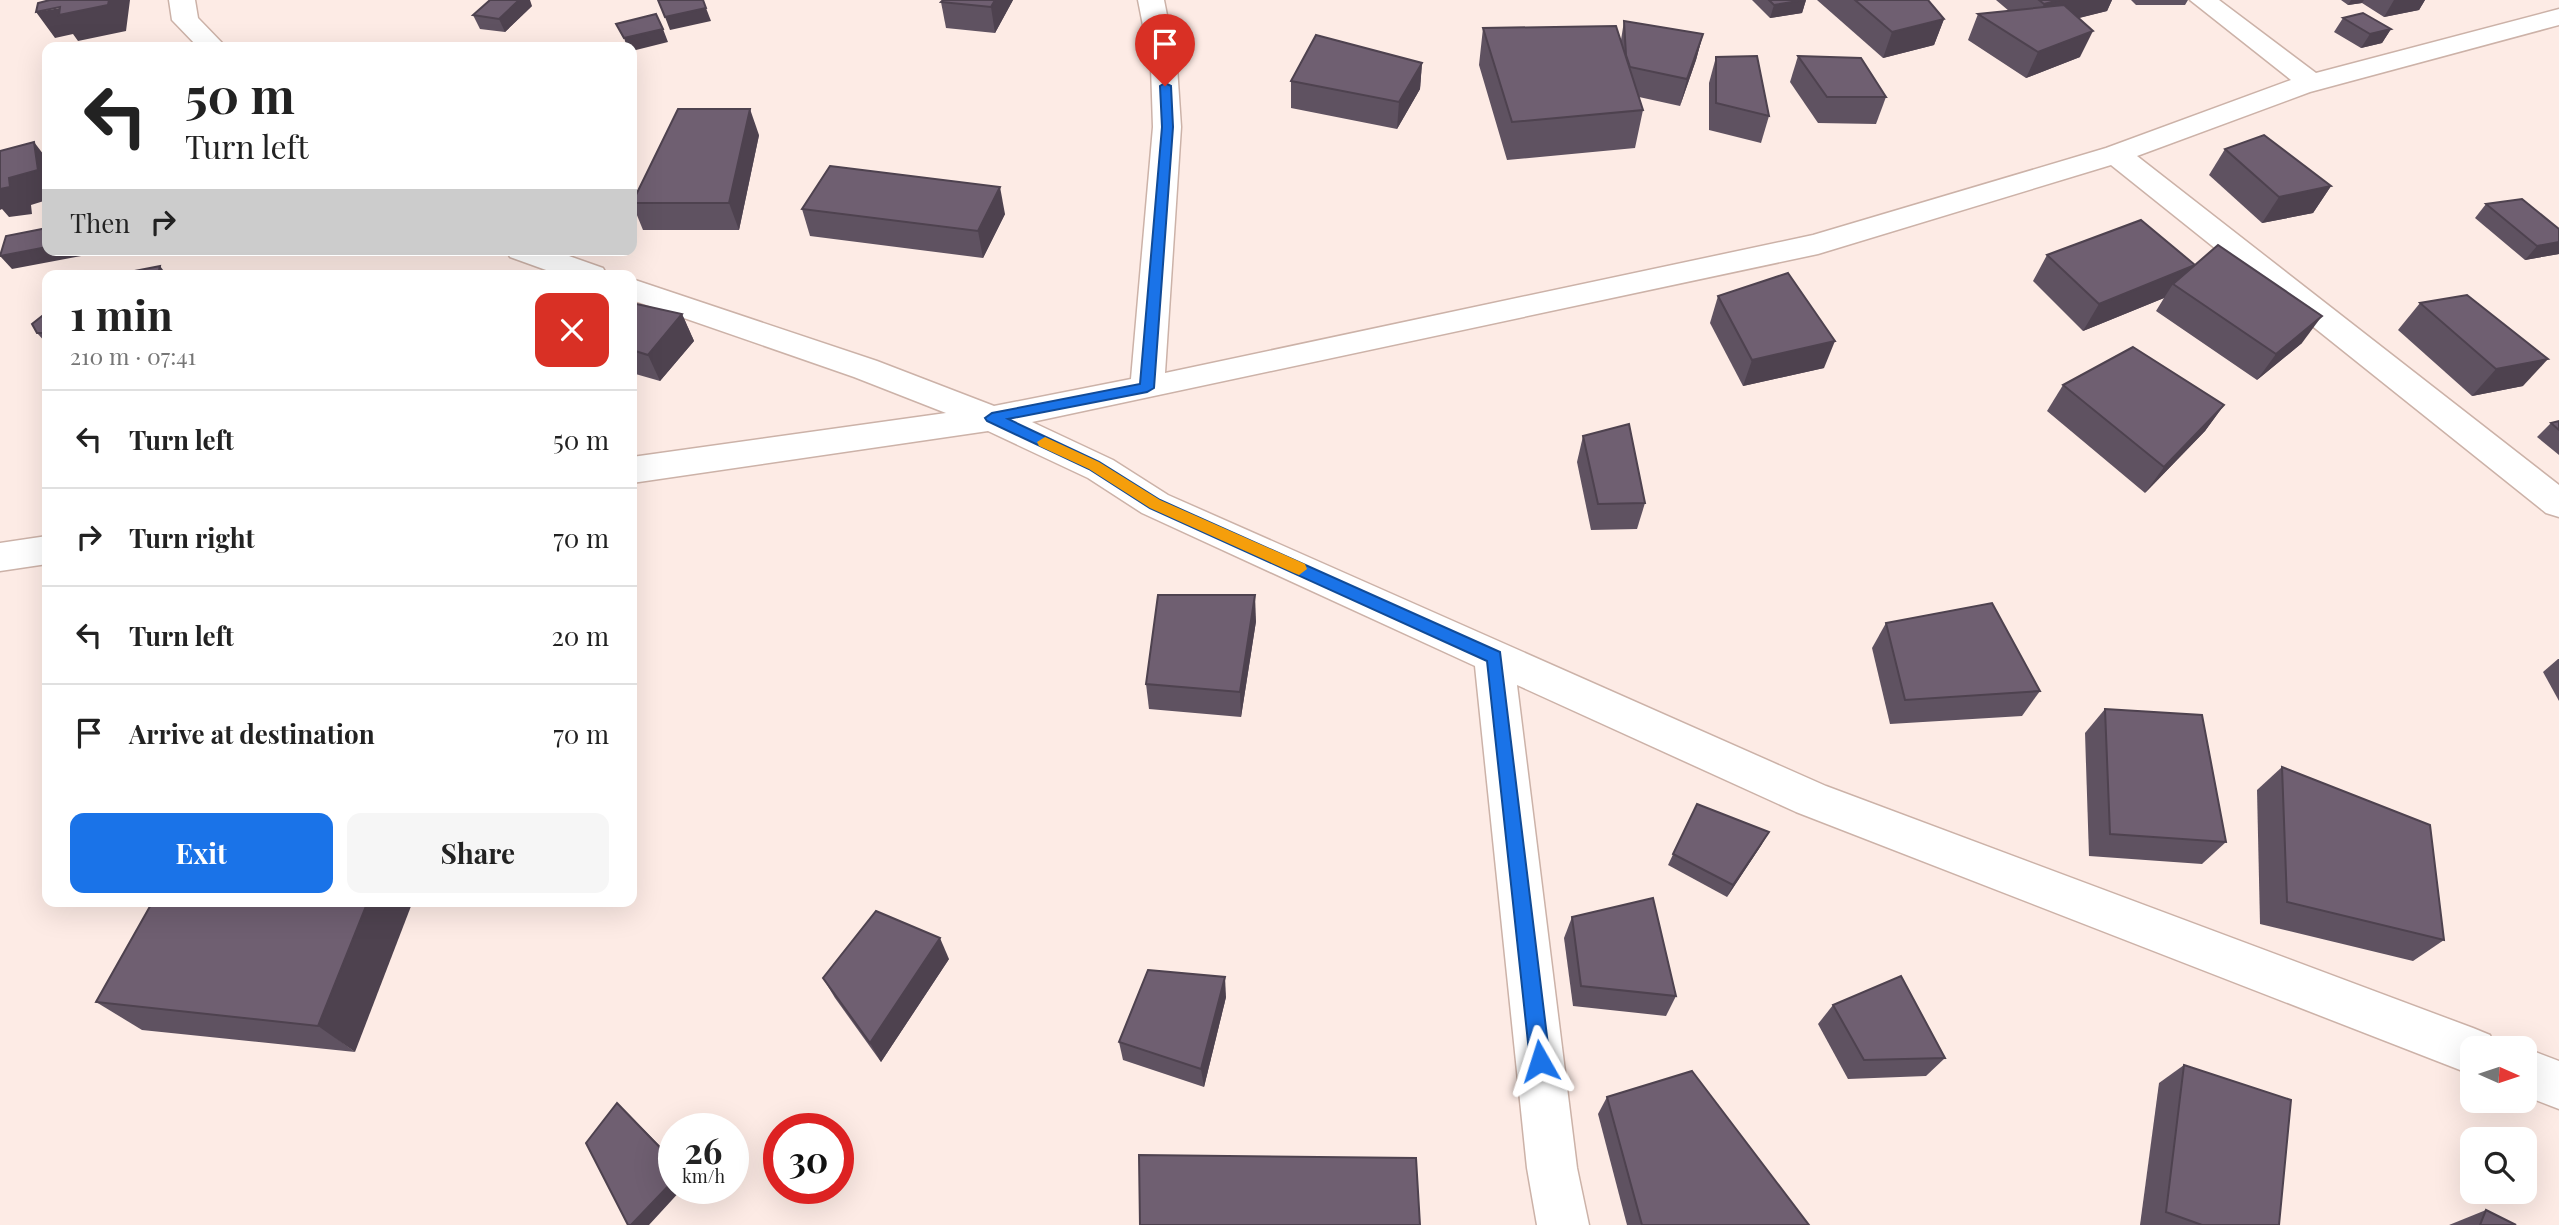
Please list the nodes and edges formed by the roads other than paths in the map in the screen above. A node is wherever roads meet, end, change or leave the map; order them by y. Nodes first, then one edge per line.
1 (182, 0) edge
2 (1151, 0) edge
3 (2203, 0) edge
4 (2559, 17) edge
5 (208, 42) edge
6 (2312, 83) junction
7 (2116, 155) junction
8 (538, 256) edge
9 (578, 270) edge
10 (637, 291) edge
11 (1147, 388) junction
12 (992, 418) junction
13 (637, 469) edge
14 (2559, 504) edge
15 (42, 551) edge
16 (0, 557) edge
17 (1494, 657) junction
18 (2460, 1047) edge
19 (2538, 1077) edge
20 (2559, 1085) edge
21 (1563, 1225) edge

1 - 5 street
2 - 11 street
3 - 6 street
4 - 6 street
6 - 7 street
7 - 11 street
7 - 14 street
8 - 9 street
10 - 12 street
11 - 12 street
12 - 13 street
12 - 17 street
15 - 16 street
17 - 18 street
17 - 21 street
19 - 20 street

